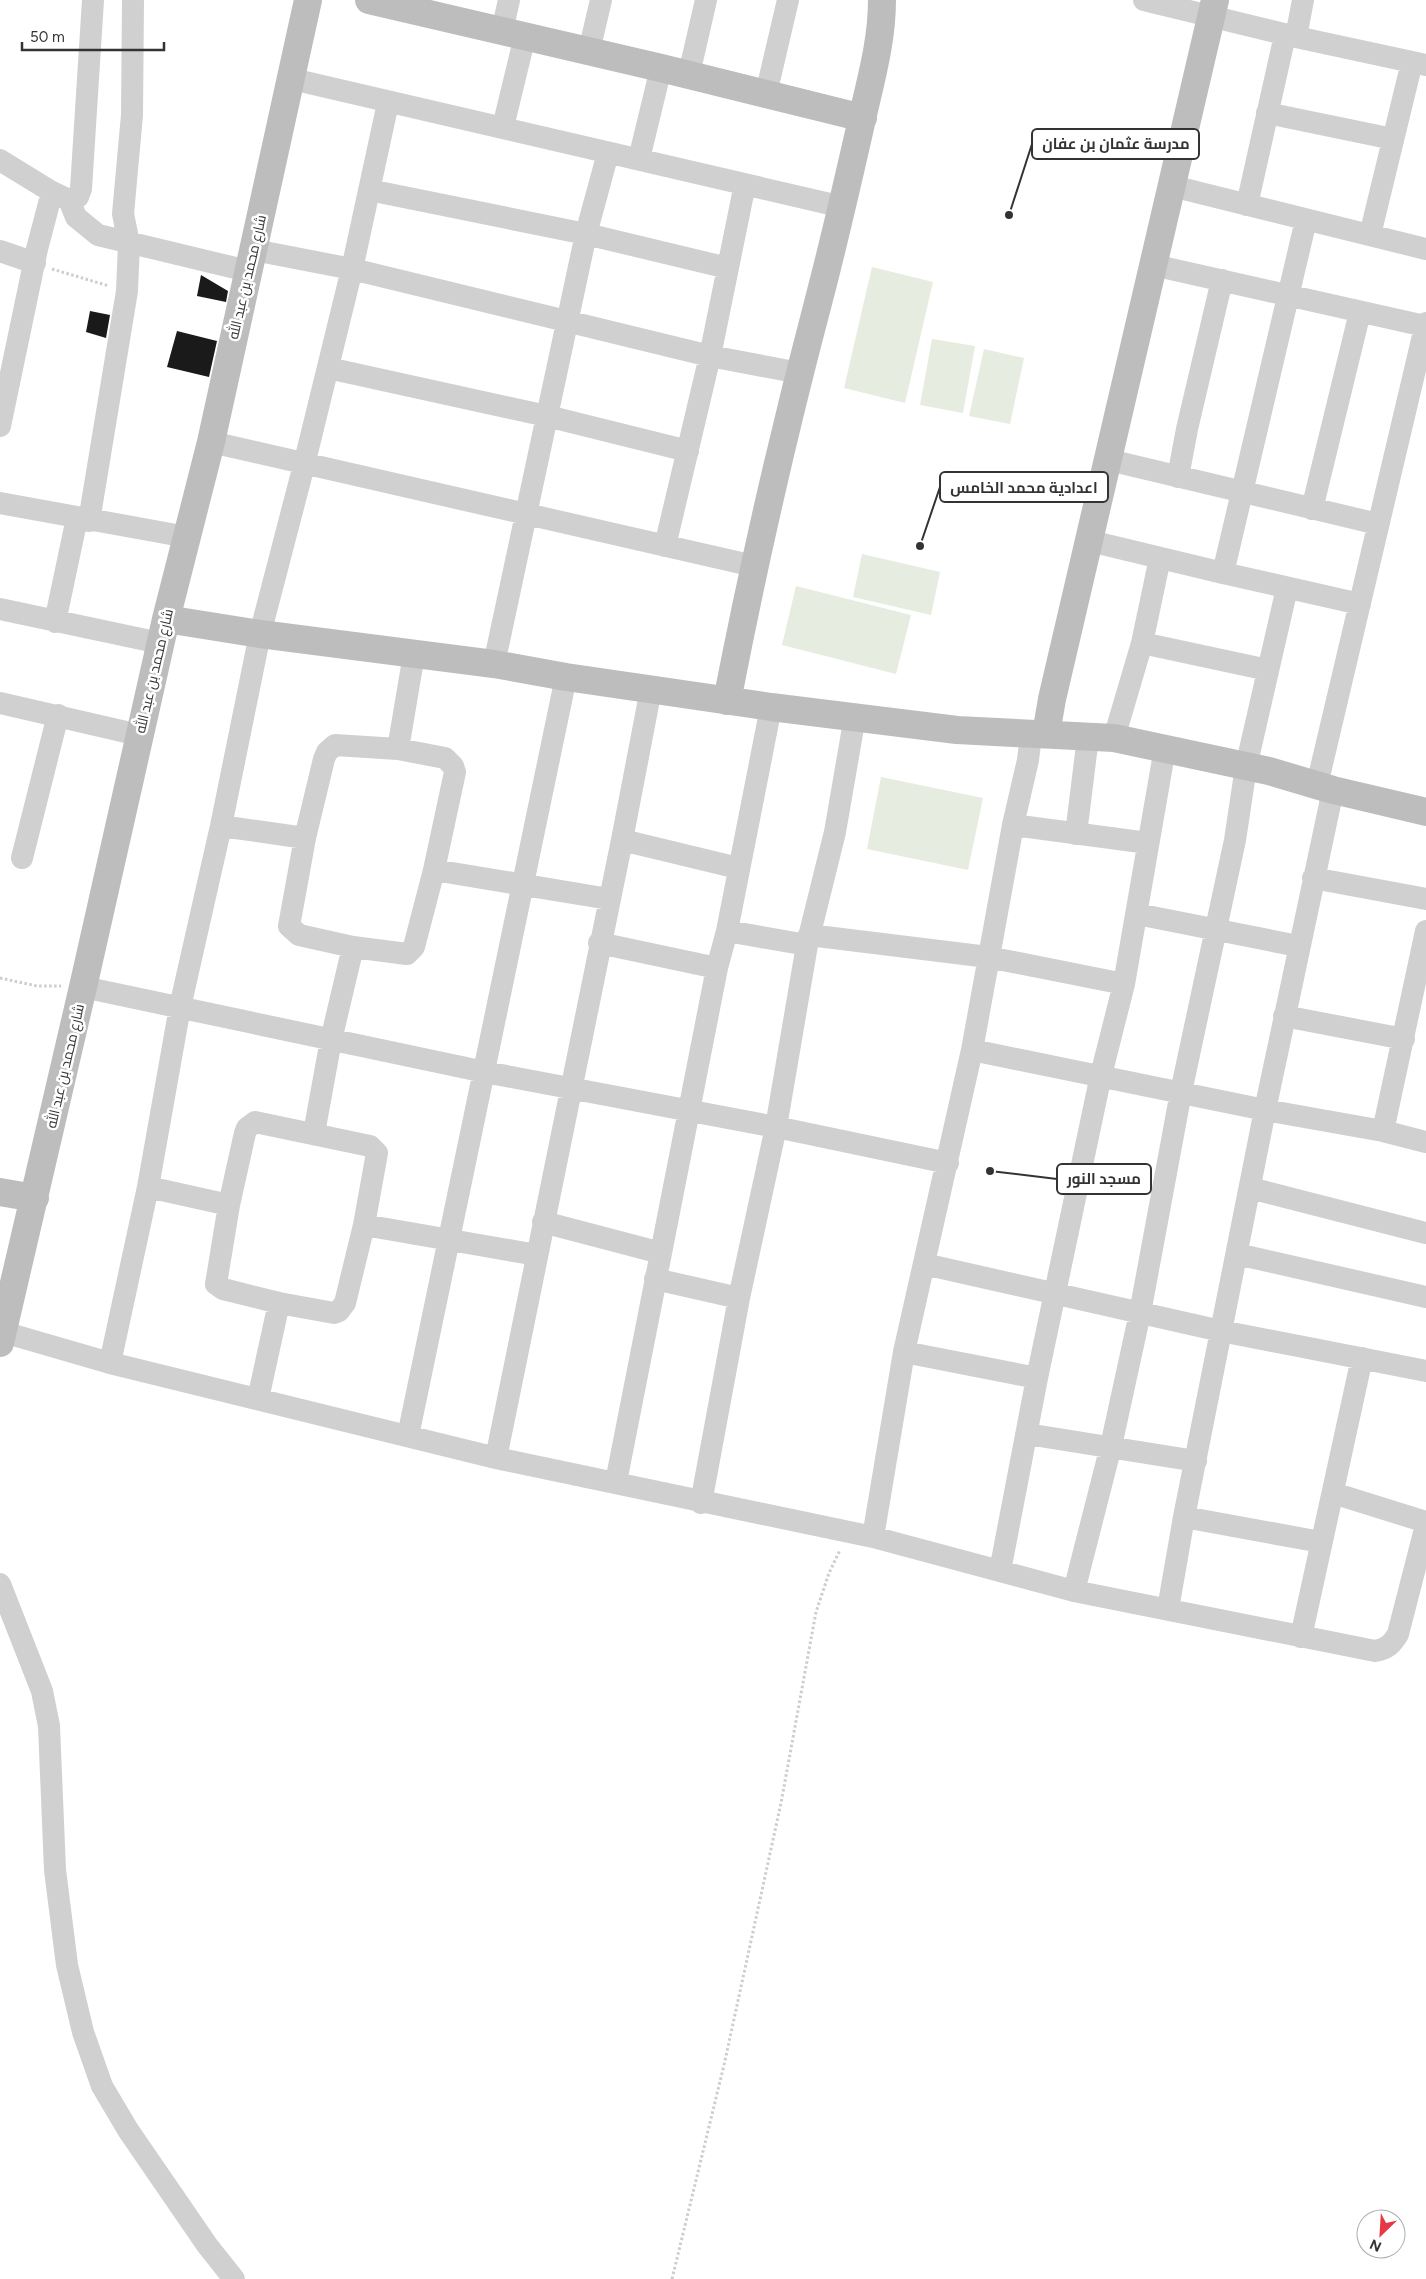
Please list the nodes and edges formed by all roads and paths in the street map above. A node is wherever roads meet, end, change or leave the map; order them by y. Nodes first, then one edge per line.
1 (93, 0) edge
2 (133, 0) edge
3 (308, 0) edge
4 (370, 0) edge
5 (509, 0) edge
6 (601, 0) edge
7 (706, 0) edge
8 (788, 0) edge
9 (882, 0) edge
10 (1144, 0) edge
11 (1304, 0) edge
12 (415, 5) edge
13 (1213, 8) edge
14 (513, 34) junction
15 (1291, 36) junction
16 (590, 51) junction
17 (1419, 64) edge
18 (661, 68) junction
19 (689, 74) junction
20 (292, 79) junction
21 (766, 94) junction
22 (388, 103) junction
23 (1267, 113) junction
24 (863, 118) junction
25 (503, 127) junction
26 (1393, 139) junction
27 (608, 154) junction
28 (639, 159) junction
29 (0, 160) edge
30 (745, 184) junction
31 (1172, 186) junction
32 (369, 190) junction
33 (60, 196) junction
34 (1247, 205) junction
35 (843, 207) junction
36 (1306, 220) junction
37 (586, 234) junction
38 (1370, 235) junction
39 (129, 243) junction
40 (1426, 249) edge
41 (0, 251) edge
42 (251, 260) junction
43 (35, 264) junction
44 (1153, 265) junction
45 (728, 268) junction
46 (352, 269) junction
47 (1222, 280) junction
48 (127, 291) junction
49 (1288, 296) junction
50 (1360, 312) junction
51 (568, 320) junction
52 (1426, 325) edge
53 (710, 356) junction
54 (328, 368) junction
55 (800, 373) junction
56 (547, 416) junction
57 (0, 426) edge
58 (210, 442) junction
59 (688, 451) junction
60 (1109, 460) junction
61 (304, 465) junction
62 (1178, 477) junction
63 (1244, 493) junction
64 (0, 503) edge
65 (1312, 509) junction
66 (527, 515) junction
67 (83, 520) junction
68 (1378, 524) junction
69 (187, 537) junction
70 (1090, 541) junction
71 (665, 546) junction
72 (1160, 558) junction
73 (754, 566) junction
74 (1223, 573) junction
75 (1287, 588) junction
76 (1360, 604) junction
77 (0, 609) edge
78 (55, 622) junction
79 (163, 631) junction
80 (260, 634) junction
81 (1142, 643) junction
82 (414, 654) junction
83 (494, 664) junction
84 (1268, 670) junction
85 (566, 677) junction
86 (651, 689) junction
87 (727, 701) junction
88 (0, 703) edge
89 (771, 707) junction
90 (58, 715) junction
91 (855, 716) junction
92 (139, 735) junction
93 (1038, 735) junction
94 (1101, 738) junction
95 (1165, 748) junction
96 (398, 749) junction
97 (1246, 767) junction
98 (1325, 787) junction
99 (1426, 812) edge
100 (1013, 824) junction
101 (221, 826) junction
102 (1076, 834) junction
103 (305, 838) junction
104 (622, 840) junction
105 (1148, 843) junction
106 (22, 858) dead end
107 (738, 868) junction
108 (434, 870) junction
109 (1313, 878) junction
110 (523, 885) junction
111 (609, 899) junction
112 (1426, 899) edge
113 (1137, 914) junction
114 (1215, 930) junction
115 (727, 931) junction
116 (1426, 931) edge
117 (808, 940) junction
118 (599, 943) junction
119 (353, 946) junction
120 (1298, 946) junction
121 (988, 957) junction
122 (717, 968) junction
123 (0, 978) edge
124 (1124, 984) junction
125 (83, 987) junction
126 (180, 1007) junction
127 (1284, 1016) junction
128 (1404, 1039) junction
129 (331, 1040) junction
130 (972, 1050) junction
131 (485, 1072) junction
132 (1101, 1075) junction
133 (570, 1088) junction
134 (1181, 1092) junction
135 (1265, 1110) junction
136 (688, 1111) junction
137 (776, 1127) junction
138 (1383, 1131) junction
139 (314, 1133) junction
140 (1426, 1142) edge
141 (948, 1163) junction
142 (148, 1187) junction
143 (1250, 1188) junction
144 (0, 1192) edge
145 (34, 1198) junction
146 (229, 1204) junction
147 (543, 1222) junction
148 (364, 1225) junction
149 (1426, 1233) edge
150 (450, 1241) junction
151 (661, 1254) junction
152 (1237, 1254) junction
153 (537, 1255) junction
154 (924, 1264) junction
155 (8, 1273) edge
156 (655, 1279) junction
157 (1056, 1295) junction
158 (1426, 1297) edge
159 (739, 1298) junction
160 (279, 1303) junction
161 (1140, 1313) junction
162 (1221, 1331) junction
163 (2, 1338) edge
164 (904, 1352) junction
165 (1362, 1358) junction
166 (110, 1363) junction
167 (1426, 1371) edge
168 (1037, 1378) junction
169 (258, 1399) junction
170 (1027, 1434) junction
171 (408, 1436) junction
172 (1111, 1446) junction
173 (496, 1458) junction
174 (1196, 1461) junction
175 (616, 1482) junction
176 (1333, 1493) junction
177 (701, 1502) junction
178 (1184, 1517) junction
179 (1426, 1524) edge
180 (850, 1532) junction
181 (873, 1537) junction
182 (1321, 1542) junction
183 (1000, 1571) junction
184 (0, 1584) edge
185 (1074, 1591) junction
186 (1168, 1609) junction
187 (1301, 1637) junction
188 (234, 2279) edge
189 (672, 2279) edge

1 - 33 street
2 - 39 street
3 - 20 street, شارع محمد بن عبد الله
4 - 12 street
5 - 14 street
6 - 16 street
7 - 19 street
8 - 21 street
9 - 24 street
10 - 13 street
11 - 15 street
12 - 14 street
13 - 15 street
13 - 31 street
14 - 16 street
14 - 25 street
15 - 17 street
15 - 23 street
16 - 18 street
17 - 26 street
18 - 19 street
18 - 28 street
19 - 21 street
20 - 22 street
20 - 42 street, شارع محمد بن عبد الله
21 - 24 street
22 - 25 street
22 - 32 street
23 - 26 street
23 - 34 street
24 - 35 street
25 - 27 street
26 - 38 street
27 - 28 street
27 - 37 street
28 - 30 street
29 - 33 street
30 - 35 street
30 - 45 street
31 - 34 street
31 - 44 street
32 - 37 street
32 - 46 street
33 - 39 street
33 - 43 street
34 - 36 street
35 - 55 street
36 - 38 street
36 - 49 street
37 - 45 street
37 - 51 street
38 - 40 street
39 - 42 street
39 - 48 street
41 - 43 street
42 - 46 street
42 - 58 street, شارع محمد بن عبد الله
43 - 48 path
43 - 57 street
44 - 47 street
44 - 60 street
45 - 53 street
46 - 51 street
46 - 54 street
47 - 49 street
47 - 62 street
48 - 67 street
49 - 50 street
49 - 63 street
50 - 52 street
50 - 65 street
51 - 53 street
51 - 56 street
52 - 68 street
53 - 55 street
53 - 59 street
54 - 56 street
54 - 61 street
55 - 73 street
56 - 59 street
56 - 66 street
58 - 61 street
58 - 69 street, شارع محمد بن عبد الله
59 - 71 street
60 - 62 street
60 - 70 street
61 - 66 street
61 - 80 street
62 - 63 street
63 - 65 street
63 - 74 street
64 - 67 street
65 - 68 street
66 - 71 street
66 - 83 street
67 - 69 street
67 - 78 street
68 - 76 street
69 - 79 street, شارع محمد بن عبد الله
70 - 72 street
70 - 93 street
71 - 73 street
72 - 74 street
72 - 81 street
73 - 87 street
74 - 75 street
75 - 76 street
75 - 84 street
76 - 98 street
77 - 78 street
78 - 79 street
79 - 80 street
79 - 92 street, شارع محمد بن عبد الله
80 - 82 street
80 - 101 street
81 - 84 street
81 - 94 street
82 - 83 street
82 - 96 street
83 - 85 street
84 - 97 street
85 - 86 street
85 - 110 street
86 - 87 street
86 - 104 street
87 - 89 street
88 - 90 street
89 - 91 street
89 - 107 street
90 - 92 street
90 - 106 street
91 - 93 street
91 - 117 street
92 - 125 street, شارع محمد بن عبد الله
93 - 94 street
93 - 100 street
94 - 95 street
94 - 102 street
95 - 97 street
95 - 105 street
96 - 103 street
96 - 108 street
97 - 98 street
97 - 114 street
98 - 99 street
98 - 109 street
100 - 102 street
100 - 121 street
101 - 103 street
101 - 126 street
102 - 105 street
103 - 119 street
104 - 107 street
104 - 111 street
105 - 113 street
107 - 115 street
108 - 110 street
108 - 119 street
109 - 112 street
109 - 120 street
110 - 111 street
110 - 131 street
111 - 118 street
113 - 114 street
113 - 124 street
114 - 120 street
114 - 134 street
115 - 117 street
115 - 122 street
116 - 128 street
117 - 121 street
117 - 137 street
118 - 122 street
118 - 133 street
119 - 129 street
120 - 127 street
121 - 124 street
121 - 130 street
122 - 136 street
123 - 125 path
124 - 132 street
125 - 126 street
125 - 145 street, شارع محمد بن عبد الله
126 - 129 street
126 - 142 street
127 - 128 street
127 - 135 street
128 - 138 street
129 - 131 street
129 - 139 street
130 - 132 street
130 - 141 street
131 - 133 street
131 - 150 street
132 - 134 street
132 - 157 street
133 - 136 street
133 - 147 street
134 - 135 street
134 - 161 street
135 - 138 street
135 - 143 street
136 - 137 street
136 - 151 street
137 - 141 street
137 - 159 street
138 - 140 street
139 - 146 street
139 - 148 street
141 - 154 street
142 - 146 street
142 - 166 street
143 - 149 street
143 - 152 street
144 - 145 street
145 - 155 street, شارع محمد بن عبد الله
146 - 160 street
147 - 151 street
147 - 153 street
148 - 150 street
148 - 160 street
150 - 153 street
150 - 171 street
151 - 156 street
152 - 158 street
152 - 162 street
153 - 173 street
154 - 157 street
154 - 164 street
155 - 163 street, شارع محمد بن عبد الله
156 - 159 street
156 - 175 street
157 - 161 street
157 - 168 street
159 - 177 street
160 - 169 street
161 - 162 street
161 - 172 street
162 - 165 street
162 - 174 street
163 - 166 street
164 - 168 street
164 - 181 street
165 - 167 street
165 - 176 street
166 - 169 street
168 - 170 street
169 - 171 street
170 - 172 street
170 - 183 street
171 - 173 street
172 - 174 street
172 - 185 street
173 - 175 street
174 - 178 street
175 - 177 street
176 - 179 street
176 - 182 street
177 - 180 street
178 - 182 street
178 - 186 street
179 - 187 street
180 - 181 street
180 - 189 path
181 - 183 street
182 - 187 street
183 - 185 street
184 - 188 street
185 - 186 street
186 - 187 street

